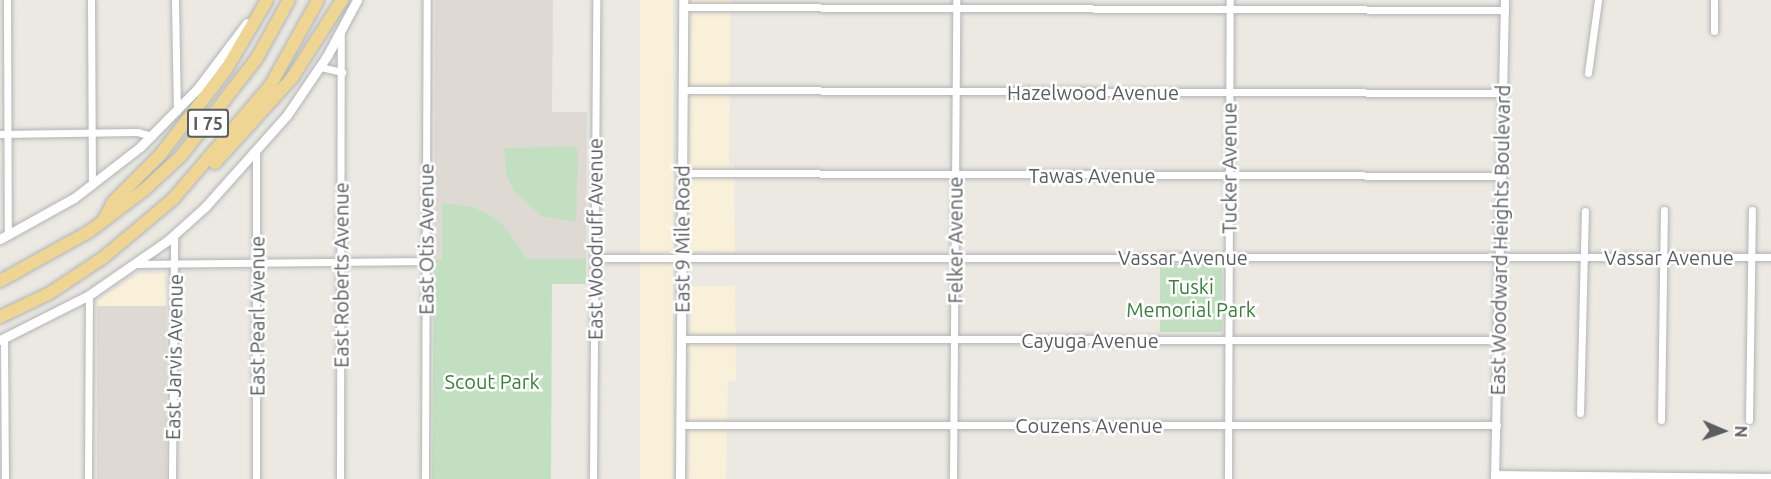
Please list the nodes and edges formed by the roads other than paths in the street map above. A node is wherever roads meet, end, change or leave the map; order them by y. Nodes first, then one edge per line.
1 (7, 0) edge
2 (91, 0) edge
3 (175, 0) edge
4 (261, 0) edge
5 (267, 0) edge
6 (289, 0) edge
7 (318, 0) edge
8 (342, 0) edge
9 (357, 0) edge
10 (427, 0) edge
11 (596, 0) edge
12 (956, 0) edge
13 (1230, 0) edge
14 (1505, 0) edge
15 (1598, 0) edge
16 (1714, 0) edge
17 (683, 4) edge
18 (956, 8) junction
19 (1230, 9) junction
20 (1504, 10) junction
21 (1714, 31) dead end
22 (341, 33) junction
23 (320, 67) junction
24 (342, 72) junction
25 (1588, 73) dead end
26 (682, 90) junction
27 (955, 91) junction
28 (1230, 92) junction
29 (1503, 93) junction
30 (177, 111) junction
31 (91, 133) junction
32 (3, 134) edge
33 (153, 136) junction
34 (256, 153) junction
35 (682, 173) junction
36 (955, 174) junction
37 (1229, 175) junction
38 (1502, 176) junction
39 (92, 185) junction
40 (173, 199) junction
41 (1664, 210) dead end
42 (1752, 210) dead end
43 (1585, 211) dead end
44 (101, 224) junction
45 (174, 235) junction
46 (4, 237) edge
47 (1583, 256) junction
48 (681, 257) junction
49 (955, 257) junction
50 (1229, 257) junction
51 (1500, 257) junction
52 (1664, 257) junction
53 (1751, 257) junction
54 (1771, 257) edge
55 (595, 258) junction
56 (426, 261) junction
57 (341, 262) junction
58 (134, 264) junction
59 (257, 264) junction
60 (175, 266) junction
61 (0, 281) edge
62 (88, 295) junction
63 (0, 317) edge
64 (2, 339) edge
65 (681, 339) junction
66 (954, 340) junction
67 (1229, 340) junction
68 (1498, 340) junction
69 (1580, 413) dead end
70 (1661, 420) dead end
71 (1749, 420) dead end
72 (681, 425) junction
73 (954, 425) junction
74 (1228, 425) junction
75 (1497, 425) junction
76 (1495, 477) edge
77 (1711, 478) edge
78 (1771, 478) edge
79 (5, 479) edge
80 (88, 479) edge
81 (172, 479) edge
82 (256, 479) edge
83 (340, 479) edge
84 (425, 479) edge
85 (593, 479) edge
86 (680, 479) edge
87 (954, 479) edge
88 (1228, 479) edge

1 - 32 street
2 - 31 street
3 - 30 street
4 - 30 main road
5 - 44 highway
6 - 44 highway, I 75
7 - 40 highway, I 75
8 - 40 highway
9 - 22 main road
10 - 56 street, East Otis Avenue
11 - 55 street, East Woodruff Avenue
12 - 18 street, Felker Avenue
13 - 19 street, Tucker Avenue
14 - 20 street, East Woodward Heights Boulevard
15 - 25 street
16 - 21 street
17 - 18 street
17 - 26 main road, East 9 Mile Road
18 - 19 street
18 - 27 street, Felker Avenue
19 - 20 street
19 - 28 street, Tucker Avenue
20 - 29 street, East Woodward Heights Boulevard
22 - 23 main road
22 - 24 street, East Roberts Avenue
23 - 24 street
23 - 34 main road
24 - 57 street, East Roberts Avenue
26 - 27 street, Hazelwood Avenue
26 - 35 main road, East 9 Mile Road
27 - 28 street, Hazelwood Avenue
27 - 36 street, Felker Avenue
28 - 29 street, Hazelwood Avenue
28 - 37 street, Tucker Avenue
29 - 38 street, East Woodward Heights Boulevard
30 - 33 main road
31 - 32 street
31 - 33 street
31 - 39 street
32 - 46 street
33 - 39 main road
34 - 45 main road
34 - 59 street, East Pearl Avenue
35 - 36 street, Tawas Avenue
35 - 48 main road, East 9 Mile Road
36 - 37 street, Tawas Avenue
36 - 49 street, Felker Avenue
37 - 38 street, Tawas Avenue
37 - 50 street, Tucker Avenue
38 - 51 street, East Woodward Heights Boulevard
39 - 46 main road
40 - 63 highway, I 75
41 - 52 street
42 - 53 street
43 - 47 street
44 - 61 highway, I 75
45 - 58 main road
45 - 60 street, East Jarvis Avenue
47 - 51 street, Vassar Avenue
47 - 52 street, Vassar Avenue
47 - 69 street
48 - 49 street, Vassar Avenue
48 - 55 street, Vassar Avenue
48 - 65 main road, East 9 Mile Road
49 - 50 street, Vassar Avenue
49 - 66 street, Felker Avenue
50 - 51 street, Vassar Avenue
50 - 67 street, Tucker Avenue
51 - 68 street, East Woodward Heights Boulevard
52 - 53 street, Vassar Avenue
52 - 70 street
53 - 54 street, Vassar Avenue
53 - 71 street
55 - 85 street, East Woodruff Avenue
56 - 57 street
56 - 84 street, East Otis Avenue
57 - 59 street
57 - 83 street, East Roberts Avenue
58 - 60 street
58 - 62 main road
59 - 60 street
59 - 82 street, East Pearl Avenue
60 - 81 street, East Jarvis Avenue
62 - 64 main road
62 - 80 street
64 - 79 street
65 - 66 street, Cayuga Avenue
65 - 72 main road, East 9 Mile Road
66 - 67 street, Cayuga Avenue
66 - 73 street, Felker Avenue
67 - 68 street, Cayuga Avenue
67 - 74 street, Tucker Avenue
68 - 75 street, East Woodward Heights Boulevard
72 - 73 street, Couzens Avenue
72 - 86 main road, East 9 Mile Road
73 - 74 street, Couzens Avenue
73 - 87 street, Felker Avenue
74 - 75 street, Couzens Avenue
74 - 88 street, Tucker Avenue
75 - 76 street, East Woodward Heights Boulevard
76 - 77 street
77 - 78 street

